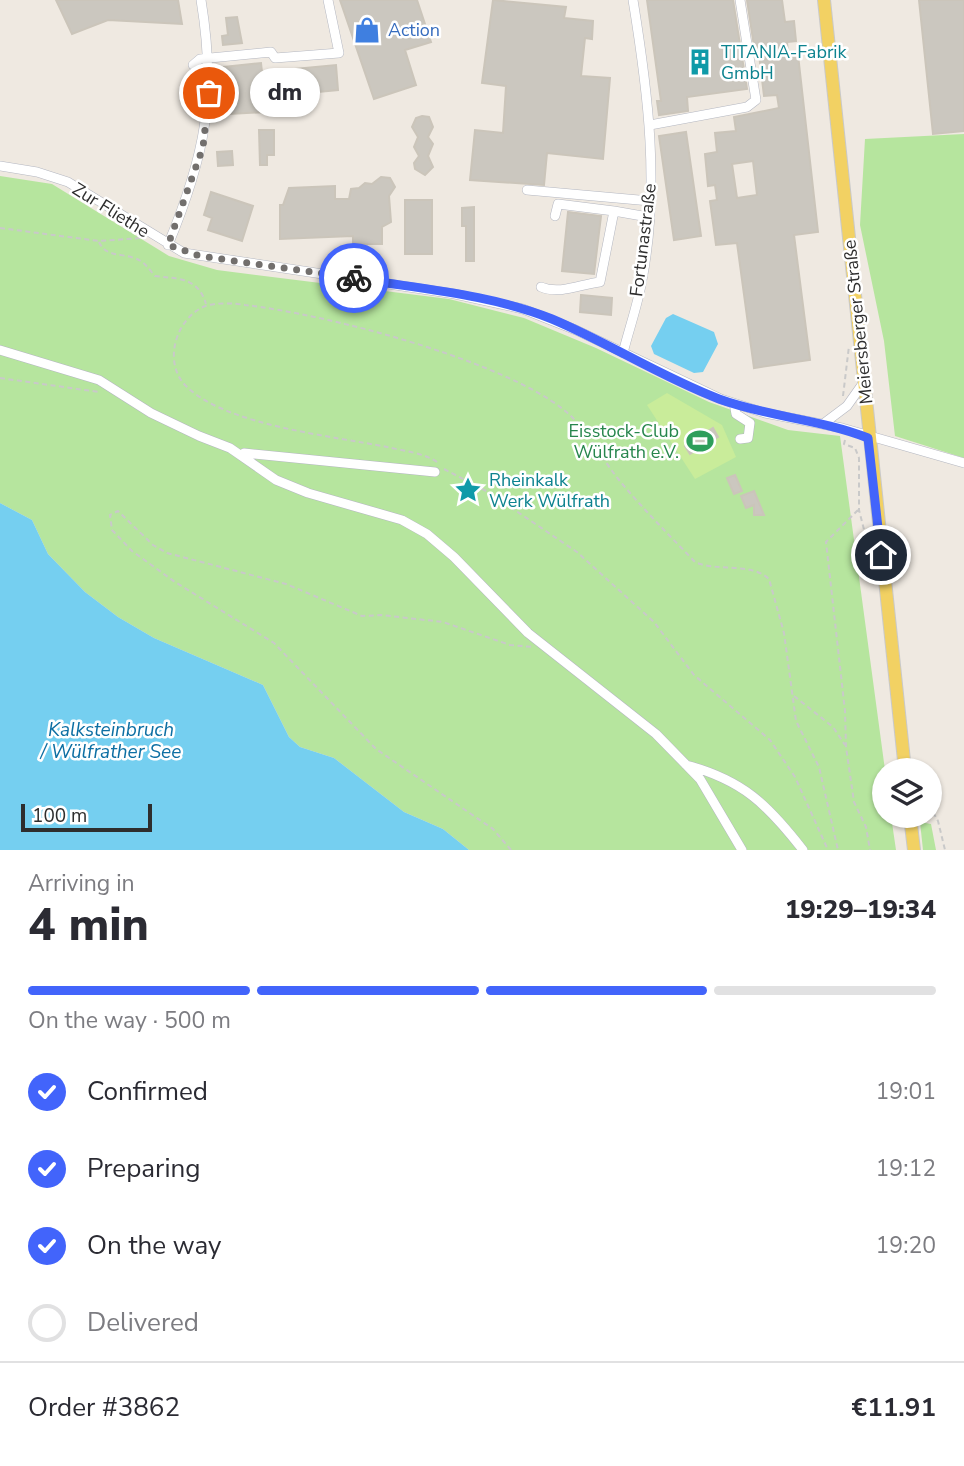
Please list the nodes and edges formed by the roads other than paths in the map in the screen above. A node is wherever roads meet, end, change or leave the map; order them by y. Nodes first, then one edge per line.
1 (201, 0) edge
2 (328, 0) edge
3 (633, 0) edge
4 (740, 0) edge
5 (824, 0) edge
6 (208, 58) junction
7 (193, 65) dead end
8 (650, 125) junction
9 (0, 166) edge
10 (527, 190) dead end
11 (650, 201) junction
12 (614, 211) junction
13 (555, 216) dead end
14 (648, 217) junction
15 (168, 245) junction
16 (541, 286) dead end
17 (0, 349) edge
18 (623, 353) junction
19 (864, 382) junction
20 (734, 403) junction
21 (823, 424) junction
22 (868, 438) junction
23 (740, 439) dead end
24 (239, 453) junction
25 (964, 463) edge
26 (435, 472) dead end
27 (904, 758) edge
28 (684, 764) junction
29 (911, 828) edge
30 (742, 850) edge
31 (803, 850) edge
32 (914, 850) edge

1 - 6 street
2 - 6 street
3 - 8 street, Fortunastraße
4 - 8 street
5 - 19 main road, Meiersberger Straße
6 - 7 street
6 - 15 street
8 - 11 street, Fortunastraße
9 - 15 street, Zur Fliethe
10 - 11 street
11 - 14 street, Fortunastraße
12 - 13 street
12 - 14 street
12 - 16 street
14 - 18 street, Fortunastraße
15 - 18 street, Zur Fliethe
17 - 24 street
18 - 20 street, Zur Fliethe
19 - 21 street
19 - 22 main road, Meiersberger Straße
20 - 21 street, Zur Fliethe
20 - 23 street
21 - 22 street, Zur Fliethe
22 - 25 street, Zur Fliethe
22 - 27 main road, Meiersberger Straße
24 - 26 street
24 - 28 street
28 - 30 street
28 - 31 street
29 - 32 main road

